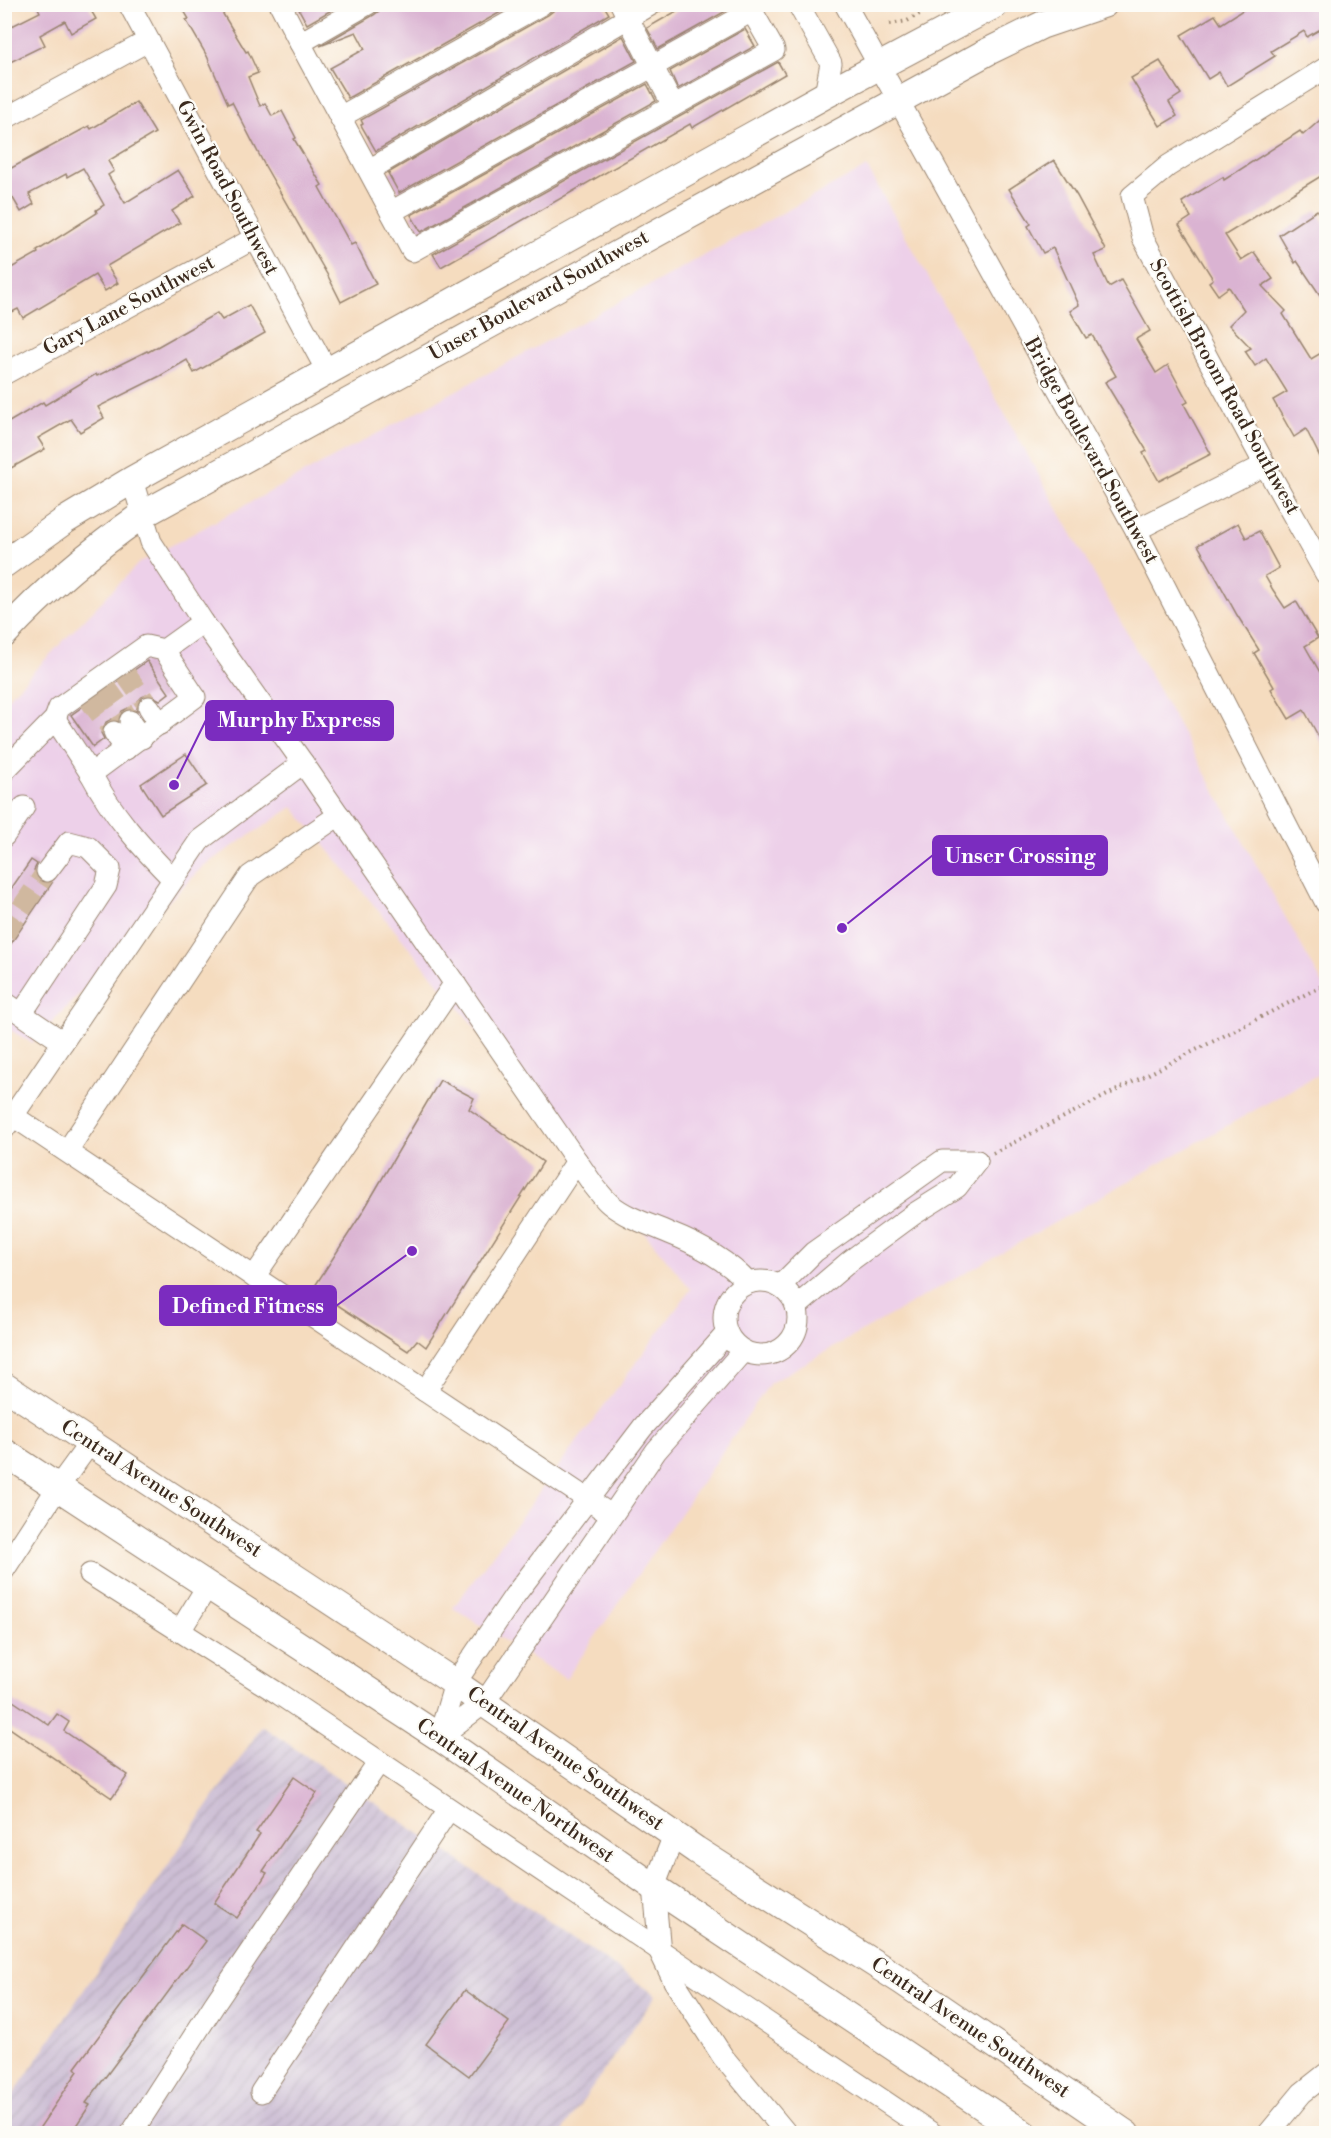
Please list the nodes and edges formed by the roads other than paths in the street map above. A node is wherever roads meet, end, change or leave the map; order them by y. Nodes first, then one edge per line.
1 (129, 4) edge
2 (280, 4) edge
3 (368, 4) edge
4 (542, 4) edge
5 (652, 4) edge
6 (798, 4) edge
7 (845, 4) edge
8 (996, 4) edge
9 (1104, 4) edge
10 (750, 8) edge
11 (625, 11) edge
12 (148, 41) junction
13 (300, 43) junction
14 (653, 66) junction
15 (879, 68) junction
16 (1326, 68) edge
17 (825, 95) junction
18 (897, 102) junction
19 (673, 106) junction
20 (340, 117) junction
21 (4, 119) edge
22 (369, 170) junction
23 (391, 212) junction
24 (255, 238) junction
25 (327, 371) junction
26 (4, 374) edge
27 (1265, 465) junction
28 (132, 480) junction
29 (142, 515) junction
30 (1136, 530) junction
31 (4, 564) edge
32 (1324, 565) edge
33 (203, 622) junction
34 (4, 634) edge
35 (164, 650) junction
36 (55, 719) junction
37 (303, 763) junction
38 (4, 771) edge
39 (90, 774) junction
40 (24, 807) dead end
41 (339, 815) junction
42 (4, 836) edge
43 (47, 871) tunnel mouth
44 (174, 879) junction
45 (1326, 903) edge
46 (454, 983) junction
47 (13, 1007) edge
48 (63, 1042) junction
49 (8, 1118) edge
50 (67, 1151) junction
51 (577, 1161) junction
52 (254, 1277) junction
53 (780, 1286) junction
54 (741, 1288) junction
55 (796, 1306) junction
56 (727, 1333) junction
57 (743, 1351) junction
58 (4, 1386) edge
59 (425, 1391) junction
60 (90, 1443) junction
61 (4, 1452) edge
62 (58, 1487) junction
63 (587, 1500) junction
64 (611, 1515) junction
65 (4, 1570) edge
66 (90, 1574) dead end
67 (208, 1586) junction
68 (180, 1631) junction
69 (455, 1683) junction
70 (484, 1703) junction
71 (439, 1737) junction
72 (379, 1762) junction
73 (449, 1809) junction
74 (674, 1835) junction
75 (654, 1887) junction
76 (660, 1952) junction
77 (1326, 2075) edge
78 (261, 2092) dead end
79 (131, 2133) edge
80 (787, 2133) edge
81 (933, 2133) edge
82 (1024, 2133) edge
83 (1126, 2133) edge
84 (1268, 2133) edge

1 - 12 street, Gwin Road Southwest
2 - 13 street
3 - 13 street
4 - 20 street
5 - 11 street
6 - 17 street
7 - 15 street, Bridge Boulevard Southwest
8 - 15 main road, Unser Boulevard Southwest
9 - 18 main road, Unser Boulevard Southwest
10 - 14 street
10 - 19 street
11 - 14 street
11 - 22 street
12 - 21 street
12 - 24 street, Gwin Road Southwest
13 - 20 street
14 - 19 street
14 - 23 street
15 - 17 main road, Unser Boulevard Southwest
15 - 18 street, Bridge Boulevard Southwest
16 - 27 street, Scottish Broom Road Southwest
17 - 25 main road, Unser Boulevard Southwest
18 - 29 main road, Unser Boulevard Southwest
18 - 30 street, Bridge Boulevard Southwest
19 - 23 street
20 - 22 street
22 - 23 street
24 - 25 street, Gwin Road Southwest
24 - 26 street, Gary Lane Southwest
25 - 28 main road, Unser Boulevard Southwest
27 - 30 street
27 - 32 street, Scottish Broom Road Southwest
28 - 29 street
28 - 31 main road, Unser Boulevard Southwest
29 - 33 street
29 - 34 main road, Unser Boulevard Southwest
30 - 45 street, Bridge Boulevard Southwest
33 - 35 street
33 - 37 street
35 - 36 street
35 - 39 street
36 - 38 street
36 - 39 street
37 - 41 street
37 - 44 street
39 - 44 street
40 - 42 street
41 - 46 street
41 - 50 street
43 - 47 street
44 - 48 street
46 - 51 street
46 - 52 street
47 - 48 street
48 - 49 street
49 - 50 street
50 - 52 street
51 - 54 street
51 - 59 street
52 - 59 street
53 - 54 street
53 - 55 street
53 - 55 street
54 - 56 street
55 - 57 street
56 - 57 street
56 - 63 street
57 - 64 street
58 - 60 main road, Central Avenue Southwest
59 - 63 street
60 - 62 street
60 - 69 main road, Central Avenue Southwest
61 - 62 main road, Central Avenue Northwest
62 - 65 street
62 - 67 main road, Central Avenue Northwest
63 - 64 street
63 - 69 street
64 - 70 street
66 - 68 street
67 - 68 street
67 - 71 main road, Central Avenue Northwest
68 - 72 street
69 - 70 main road, Central Avenue Southwest
69 - 71 street
70 - 71 street
70 - 74 main road, Central Avenue Southwest
71 - 75 main road, Central Avenue Northwest
72 - 73 street
72 - 79 street
73 - 76 street
73 - 78 street
74 - 75 street
74 - 83 main road, Central Avenue Southwest
75 - 76 street
75 - 82 main road, Central Avenue Northwest
76 - 80 street
76 - 81 street
77 - 84 street

